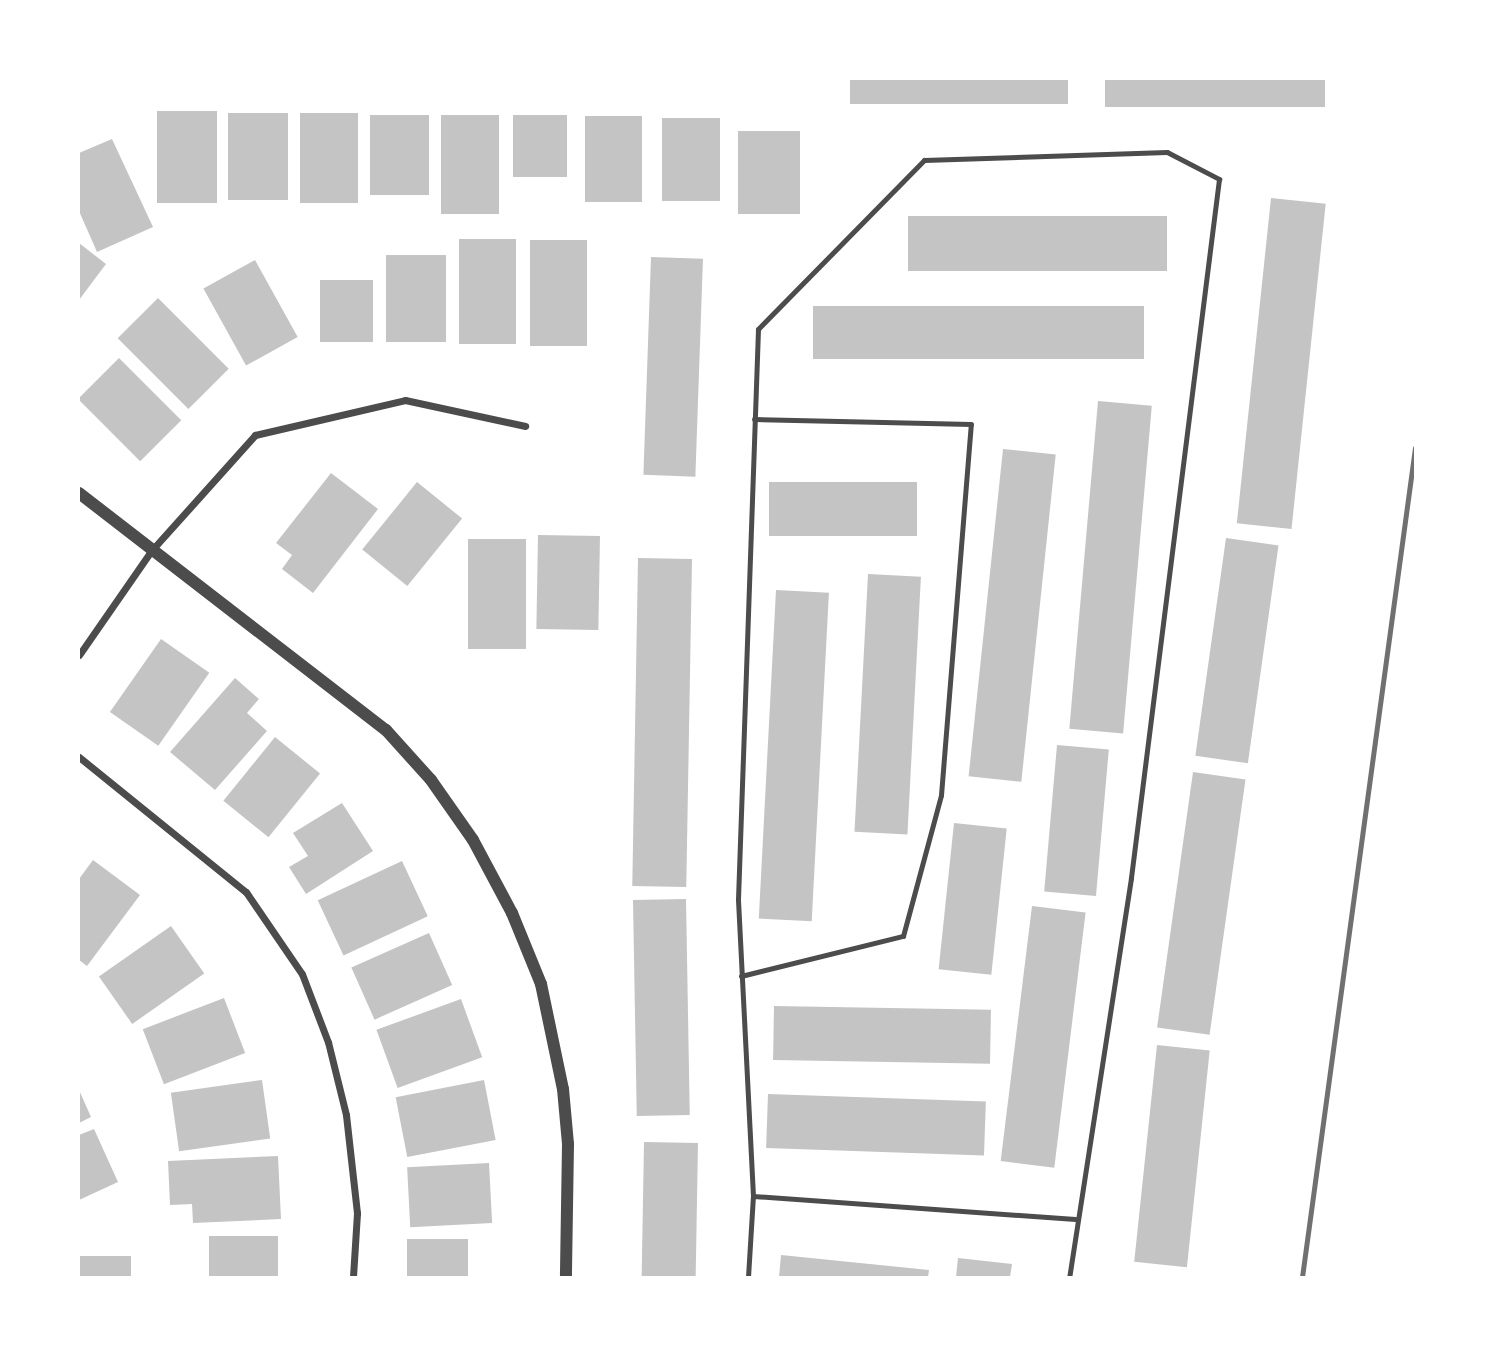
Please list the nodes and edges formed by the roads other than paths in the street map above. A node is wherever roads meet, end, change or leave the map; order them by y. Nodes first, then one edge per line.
1 (754, 419) junction
2 (525, 426) dead end
3 (79, 493) edge
4 (151, 551) junction
5 (79, 655) edge
6 (79, 757) edge
7 (741, 976) junction
8 (753, 1196) junction
9 (1075, 1219) junction
10 (353, 1277) edge
11 (566, 1277) edge
12 (748, 1277) edge
13 (1069, 1277) edge

1 - 7 lane
1 - 7 lane
1 - 9 lane
2 - 4 street
3 - 4 street
4 - 5 street
4 - 11 street
6 - 10 street
7 - 8 lane
8 - 9 lane
8 - 12 lane
9 - 13 lane

